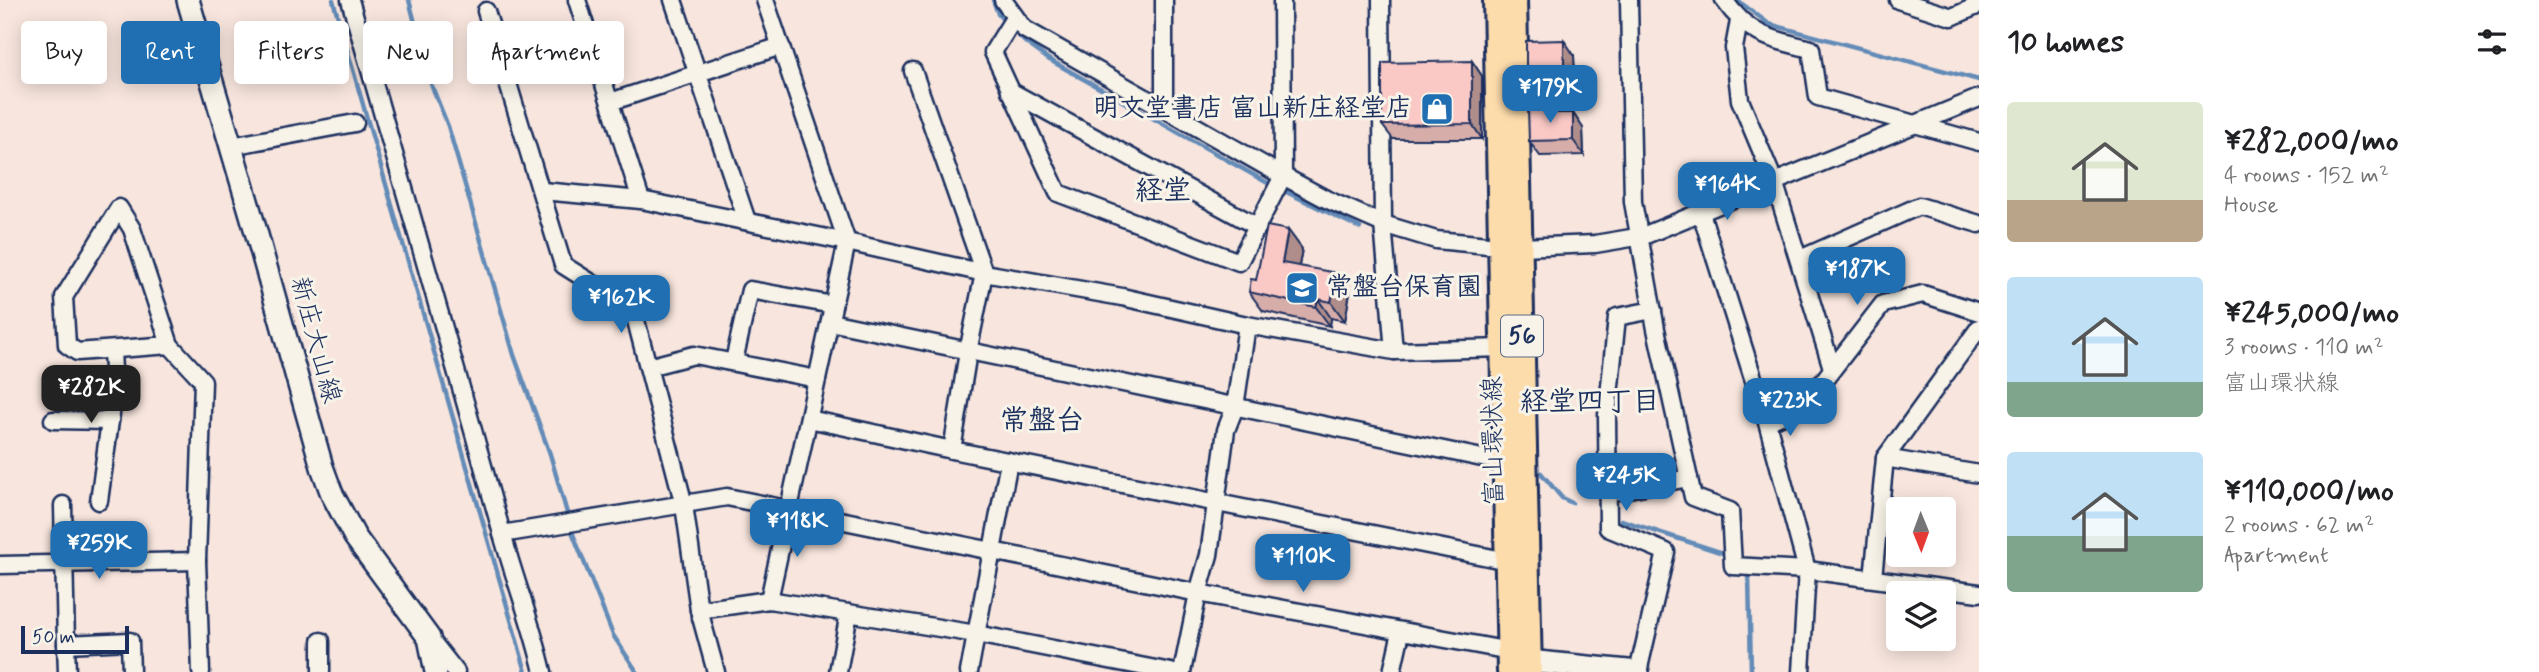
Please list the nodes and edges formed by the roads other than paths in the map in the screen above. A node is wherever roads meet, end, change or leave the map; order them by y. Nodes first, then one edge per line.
1 (188, 0) edge
2 (350, 0) edge
3 (577, 0) edge
4 (673, 0) edge
5 (765, 0) edge
6 (1003, 0) edge
7 (1164, 0) edge
8 (1282, 0) edge
9 (1381, 0) edge
10 (1496, 0) edge
11 (1514, 0) edge
12 (1629, 0) edge
13 (1724, 0) edge
14 (1898, 0) edge
15 (1979, 5) edge
16 (486, 11) dead end
17 (1014, 18) junction
18 (1739, 21) junction
19 (781, 46) junction
20 (913, 71) dead end
21 (697, 74) junction
22 (1010, 91) junction
23 (1979, 98) edge
24 (610, 102) junction
25 (1164, 107) junction
26 (355, 123) dead end
27 (1917, 124) junction
28 (1979, 142) edge
29 (231, 146) junction
30 (1283, 176) junction
31 (1774, 181) junction
32 (542, 191) junction
33 (641, 200) junction
34 (1702, 213) junction
35 (747, 221) junction
36 (1383, 224) junction
37 (1979, 224) edge
38 (1258, 227) junction
39 (1640, 236) junction
40 (846, 242) junction
41 (1511, 246) junction
42 (1800, 259) junction
43 (984, 274) junction
44 (833, 305) junction
45 (1653, 310) junction
46 (1979, 312) edge
47 (830, 322) junction
48 (1247, 325) junction
49 (1979, 328) edge
50 (170, 345) junction
51 (1504, 348) junction
52 (112, 350) junction
53 (1394, 351) junction
54 (968, 352) junction
55 (734, 361) junction
56 (648, 367) junction
57 (1832, 368) junction
58 (817, 379) junction
59 (1235, 407) junction
60 (808, 419) junction
61 (53, 420) dead end
62 (110, 421) junction
63 (1767, 422) junction
64 (952, 450) junction
65 (1885, 458) junction
66 (1009, 461) junction
67 (1506, 463) junction
68 (1979, 474) edge
69 (1689, 478) junction
70 (1606, 493) junction
71 (99, 501) dead end
72 (1216, 502) junction
73 (63, 505) dead end
74 (684, 505) junction
75 (789, 511) junction
76 (502, 534) junction
77 (992, 551) junction
78 (197, 561) junction
79 (1508, 561) junction
80 (64, 564) junction
81 (0, 565) edge
82 (1807, 570) junction
83 (1873, 578) junction
84 (1198, 593) junction
85 (1979, 593) edge
86 (769, 600) junction
87 (699, 610) junction
88 (849, 613) junction
89 (1401, 632) junction
90 (976, 634) junction
91 (429, 638) junction
92 (321, 641) dead end
93 (66, 644) junction
94 (1519, 664) edge
95 (1628, 671) edge
96 (66, 672) edge
97 (131, 672) edge
98 (201, 672) edge
99 (321, 672) edge
100 (436, 672) edge
101 (456, 672) edge
102 (543, 672) edge
103 (716, 672) edge
104 (838, 672) edge
105 (969, 672) edge
106 (1171, 672) edge
107 (1182, 672) edge
108 (1392, 672) edge
109 (1801, 672) edge

1 - 29 main road, 新庄大山線
2 - 76 street
3 - 24 street
4 - 21 street
5 - 19 street
6 - 17 street
7 - 25 street
8 - 30 street
9 - 36 street
10 - 41 main road, 富山環状線 / 56
11 - 41 main road, 富山環状線 / 56
12 - 39 street
13 - 18 street
14 - 15 street
16 - 32 street
17 - 22 street
17 - 25 street
18 - 27 street
18 - 31 street
19 - 21 street
19 - 40 street
20 - 43 street
21 - 24 street
21 - 35 street
22 - 38 street
22 - 38 street
23 - 27 street
24 - 33 street
25 - 30 street
26 - 29 street
27 - 28 street
27 - 31 street
29 - 91 main road, 新庄大山線
30 - 36 street
30 - 38 street
31 - 34 street
31 - 42 street
32 - 33 street
32 - 56 street
33 - 35 street
34 - 39 street
34 - 63 street
35 - 40 street
36 - 41 street
36 - 53 street
37 - 42 street
39 - 41 street
39 - 45 street
40 - 43 street
40 - 44 street
41 - 51 main road, 富山環状線 / 56
41 - 94 main road, 富山環状線 / 56
42 - 57 street
43 - 48 street
43 - 54 street
44 - 47 street
44 - 55 street
45 - 69 street
45 - 70 street
46 - 57 street
47 - 54 street
47 - 58 street
48 - 53 street
48 - 59 street
49 - 65 street
50 - 52 street
50 - 52 street
50 - 78 street
51 - 53 street
51 - 67 main road, 富山環状線 / 56
52 - 62 street
54 - 59 street
54 - 64 street
55 - 56 street
55 - 58 street
56 - 74 street
57 - 63 street
58 - 60 street
59 - 67 street
59 - 72 street
60 - 64 street
60 - 75 street
61 - 62 street
62 - 71 street
63 - 82 street
64 - 66 street
65 - 68 street
65 - 83 street
66 - 72 street
66 - 77 street
67 - 79 main road, 富山環状線 / 56
69 - 70 street
69 - 82 street
70 - 95 street
72 - 79 street
72 - 84 street
73 - 80 street
74 - 75 street
74 - 76 street
74 - 87 street
75 - 77 street
75 - 86 street
76 - 102 street
77 - 84 street
77 - 90 street
78 - 80 street
78 - 98 street
79 - 94 main road, 富山環状線 / 56
80 - 81 street
80 - 93 street
82 - 83 street
82 - 109 street
83 - 85 street
84 - 89 street
84 - 107 street
86 - 87 street
86 - 88 street
87 - 103 street
88 - 90 street
88 - 104 street
89 - 94 street
89 - 108 street
90 - 105 street
90 - 106 street
91 - 100 main road, 新庄大山線
91 - 101 street
92 - 99 street
93 - 96 street
93 - 97 street
94 - 95 main road

